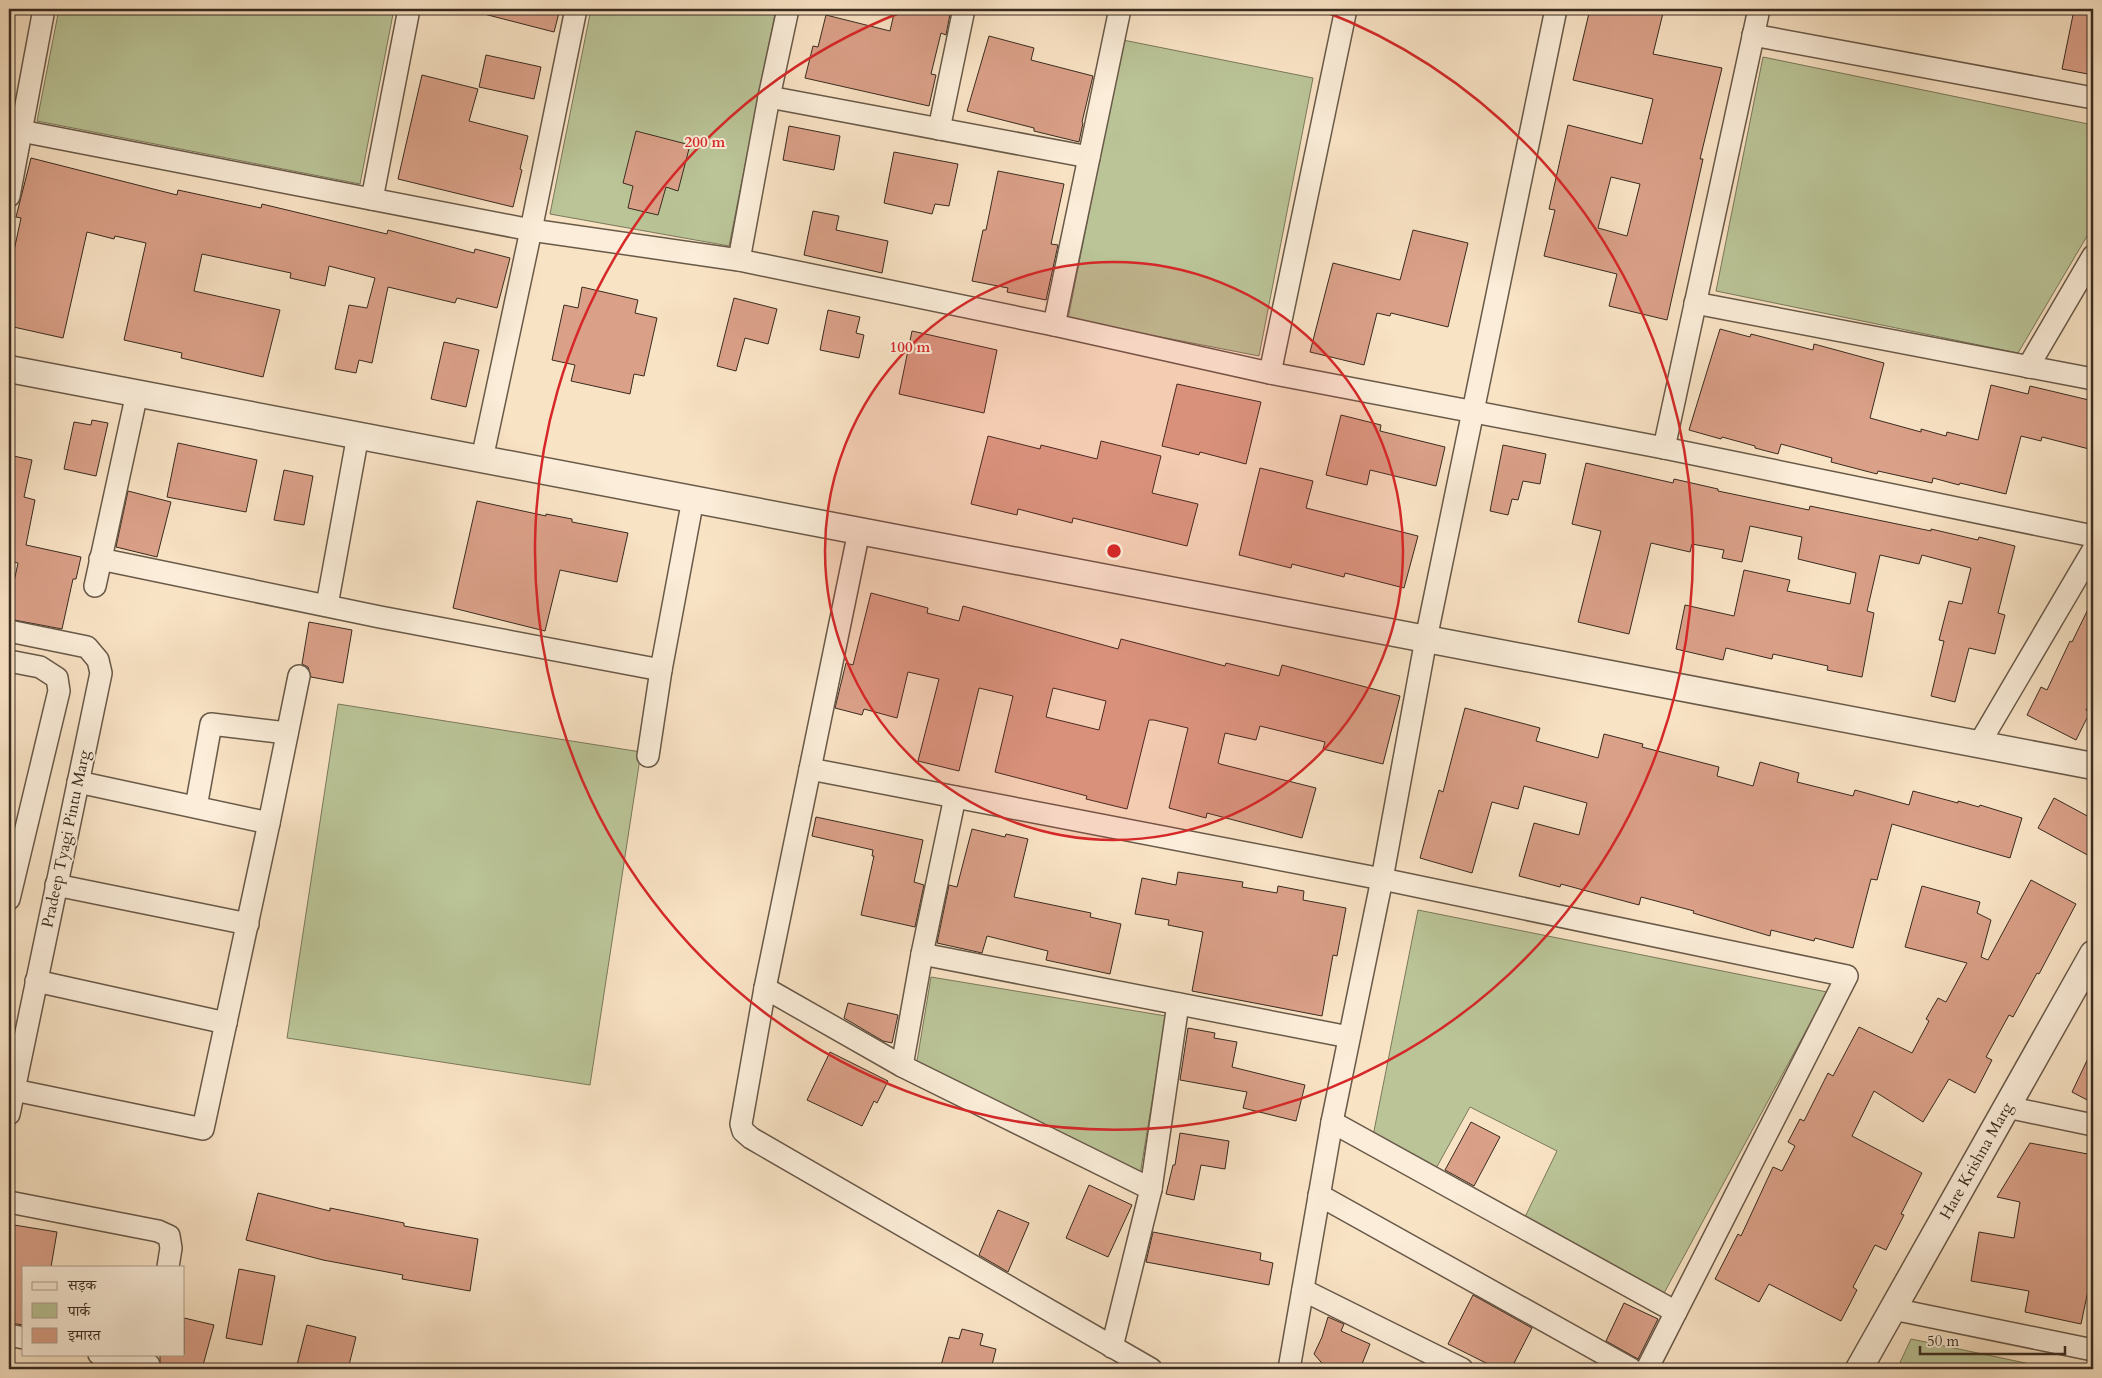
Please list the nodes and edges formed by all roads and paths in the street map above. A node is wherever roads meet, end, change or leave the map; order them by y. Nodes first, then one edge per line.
1 (44, 9) edge
2 (408, 9) edge
3 (576, 9) edge
4 (788, 9) edge
5 (964, 9) edge
6 (1120, 9) edge
7 (1346, 9) edge
8 (1556, 9) edge
9 (1758, 9) edge
10 (1753, 35) junction
11 (769, 97) junction
12 (2093, 98) edge
13 (939, 129) junction
14 (21, 131) junction
15 (1089, 158) junction
16 (9, 196) edge
17 (372, 199) junction
18 (531, 230) junction
19 (2093, 256) edge
20 (738, 260) junction
21 (1695, 303) junction
22 (1054, 325) junction
23 (2028, 367) junction
24 (9, 368) edge
25 (1270, 373) junction
26 (2093, 379) edge
27 (137, 393) junction
28 (1474, 411) junction
29 (358, 435) junction
30 (1664, 448) junction
31 (482, 459) junction
32 (692, 499) junction
33 (860, 530) junction
34 (2093, 536) edge
35 (2093, 550) edge
36 (100, 558) junction
37 (95, 586) dead end
38 (327, 605) junction
39 (9, 631) edge
40 (1426, 639) junction
41 (9, 661) edge
42 (661, 670) junction
43 (299, 676) dead end
44 (287, 734) junction
45 (1979, 744) junction
46 (648, 756) dead end
47 (2093, 766) edge
48 (810, 769) junction
49 (78, 782) junction
50 (955, 797) junction
51 (196, 807) junction
52 (269, 823) junction
53 (16, 832) edge
54 (1382, 880) junction
55 (56, 885) junction
56 (9, 899) edge
57 (248, 924) junction
58 (922, 954) junction
59 (2093, 954) edge
60 (36, 981) junction
61 (765, 988) junction
62 (1178, 1004) junction
63 (226, 1023) junction
64 (1349, 1037) junction
65 (14, 1062) edge
66 (902, 1066) junction
67 (14, 1090) junction
68 (2007, 1107) junction
69 (9, 1114) edge
70 (1332, 1122) junction
71 (2093, 1125) edge
72 (1151, 1188) junction
73 (1320, 1196) junction
74 (9, 1202) edge
75 (168, 1266) edge
76 (1303, 1290) junction
77 (1892, 1309) junction
78 (1676, 1312) junction
79 (9, 1335) edge
80 (22, 1338) edge
81 (1112, 1347) junction
82 (2093, 1350) edge
83 (110, 1356) edge
84 (150, 1363) edge
85 (1151, 1369) edge
86 (1290, 1369) edge
87 (1462, 1369) edge
88 (1631, 1369) edge
89 (1647, 1369) edge
90 (1859, 1369) edge

1 - 14 street
2 - 17 street
3 - 18 street
4 - 11 street
5 - 13 street
6 - 15 street
7 - 25 street
8 - 28 street
9 - 10 street
10 - 12 street
10 - 21 street
11 - 13 street
11 - 20 street
13 - 15 street
14 - 16 street
14 - 17 street
15 - 22 street
17 - 18 street
18 - 20 street
18 - 31 street
19 - 23 street
20 - 22 street
21 - 23 street
21 - 30 street
22 - 25 street
23 - 26 street
24 - 27 street
25 - 28 street
27 - 29 street
27 - 36 street
28 - 30 street
28 - 40 street
29 - 31 street
29 - 38 street
30 - 34 street
31 - 32 street
32 - 33 street
32 - 42 street
33 - 40 street
33 - 48 street
35 - 45 street
36 - 37 street
36 - 38 street
38 - 42 street
39 - 49 street, Pradeep Tyagi Pintu Marg
40 - 45 street
40 - 54 street
41 - 53 street
42 - 46 street
43 - 44 street
44 - 51 street
44 - 52 street
45 - 47 street
48 - 50 street
48 - 61 street
49 - 51 street
49 - 55 street, Pradeep Tyagi Pintu Marg
50 - 54 street
50 - 58 street
51 - 52 street
52 - 57 street
53 - 56 street
54 - 64 street
54 - 78 street
55 - 57 street
55 - 60 street, Pradeep Tyagi Pintu Marg
57 - 63 street
58 - 62 street
58 - 66 street
59 - 68 street, Hare Krishna Marg
60 - 63 street
60 - 65 street, Pradeep Tyagi Pintu Marg
61 - 66 street
61 - 81 street
62 - 64 street
62 - 72 street
63 - 67 street
64 - 70 street
65 - 67 street, Pradeep Tyagi Pintu Marg
66 - 72 street
67 - 69 street, Pradeep Tyagi Pintu Marg
68 - 71 street
68 - 77 street, Hare Krishna Marg
70 - 73 street
70 - 78 street
72 - 81 street
73 - 76 street
73 - 88 street
74 - 75 street
76 - 86 street
76 - 87 street
77 - 82 street
77 - 90 street, Hare Krishna Marg
78 - 89 street
79 - 80 street
81 - 85 street
83 - 84 street

